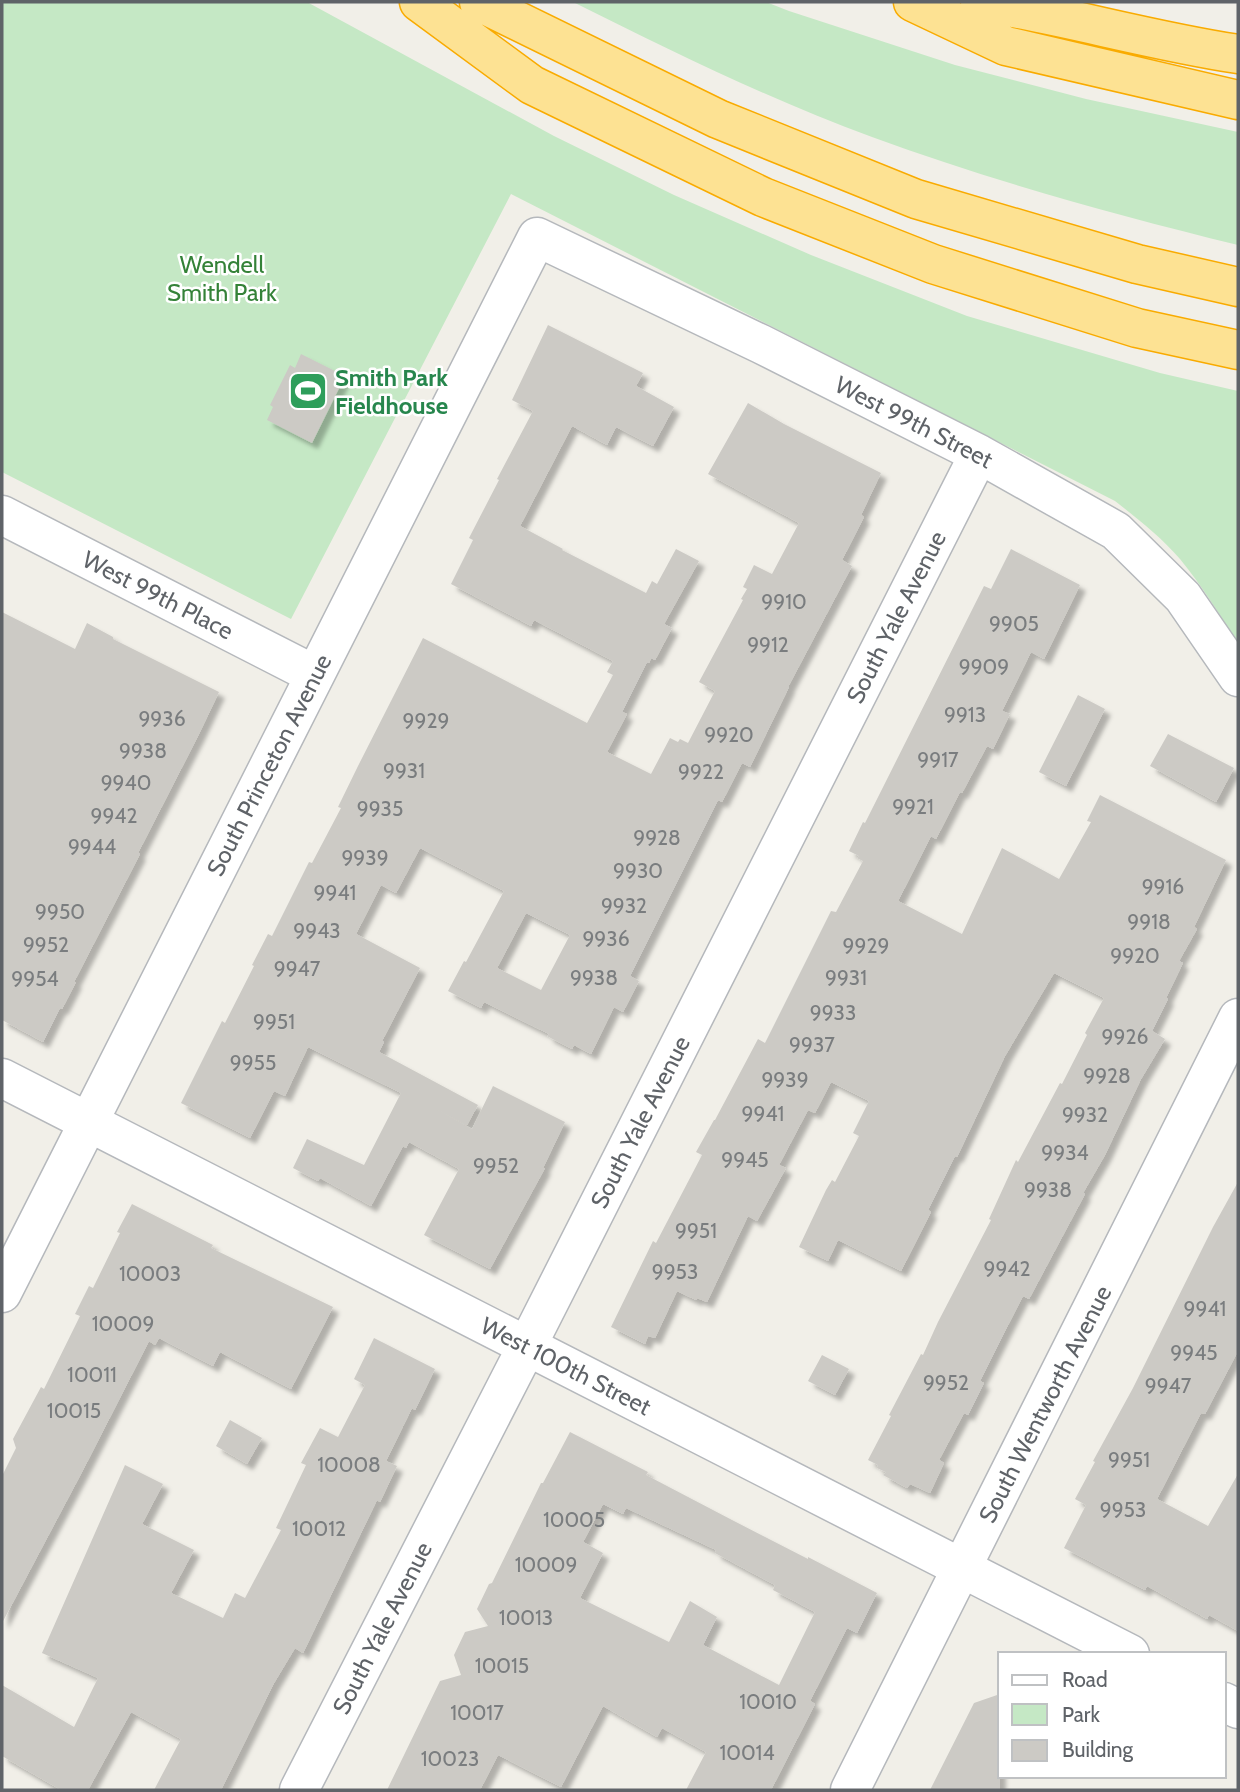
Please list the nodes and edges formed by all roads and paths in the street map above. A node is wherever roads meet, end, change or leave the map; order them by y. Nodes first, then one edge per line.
1 (419, 2) edge
2 (480, 2) edge
3 (913, 2) edge
4 (981, 2) edge
5 (1238, 54) edge
6 (1238, 100) edge
7 (537, 237) joint
8 (1238, 287) edge
9 (1238, 350) edge
10 (979, 454) junction
11 (2, 515) edge
12 (315, 675) junction
13 (1238, 677) edge
14 (1238, 1018) edge
15 (2, 1078) edge
16 (88, 1123) junction
17 (2, 1293) edge
18 (527, 1346) junction
19 (963, 1569) junction
20 (1126, 1652) edge
21 (299, 1790) edge
22 (850, 1790) edge

1 - 9 highway
2 - 8 highway
3 - 6 highway
4 - 5 highway
7 - 10 street, West 99th Street
7 - 12 street, South Princeton Avenue
10 - 13 street, West 99th Street
10 - 18 street, South Yale Avenue
11 - 12 street, West 99th Place
12 - 16 street, South Princeton Avenue
14 - 19 street, South Wentworth Avenue
15 - 16 street, West 100th Street
16 - 17 street, South Princeton Avenue
16 - 18 street, West 100th Street
18 - 19 street, West 100th Street
18 - 21 street, South Yale Avenue
19 - 20 street, West 100th Street
19 - 22 street, South Wentworth Avenue

